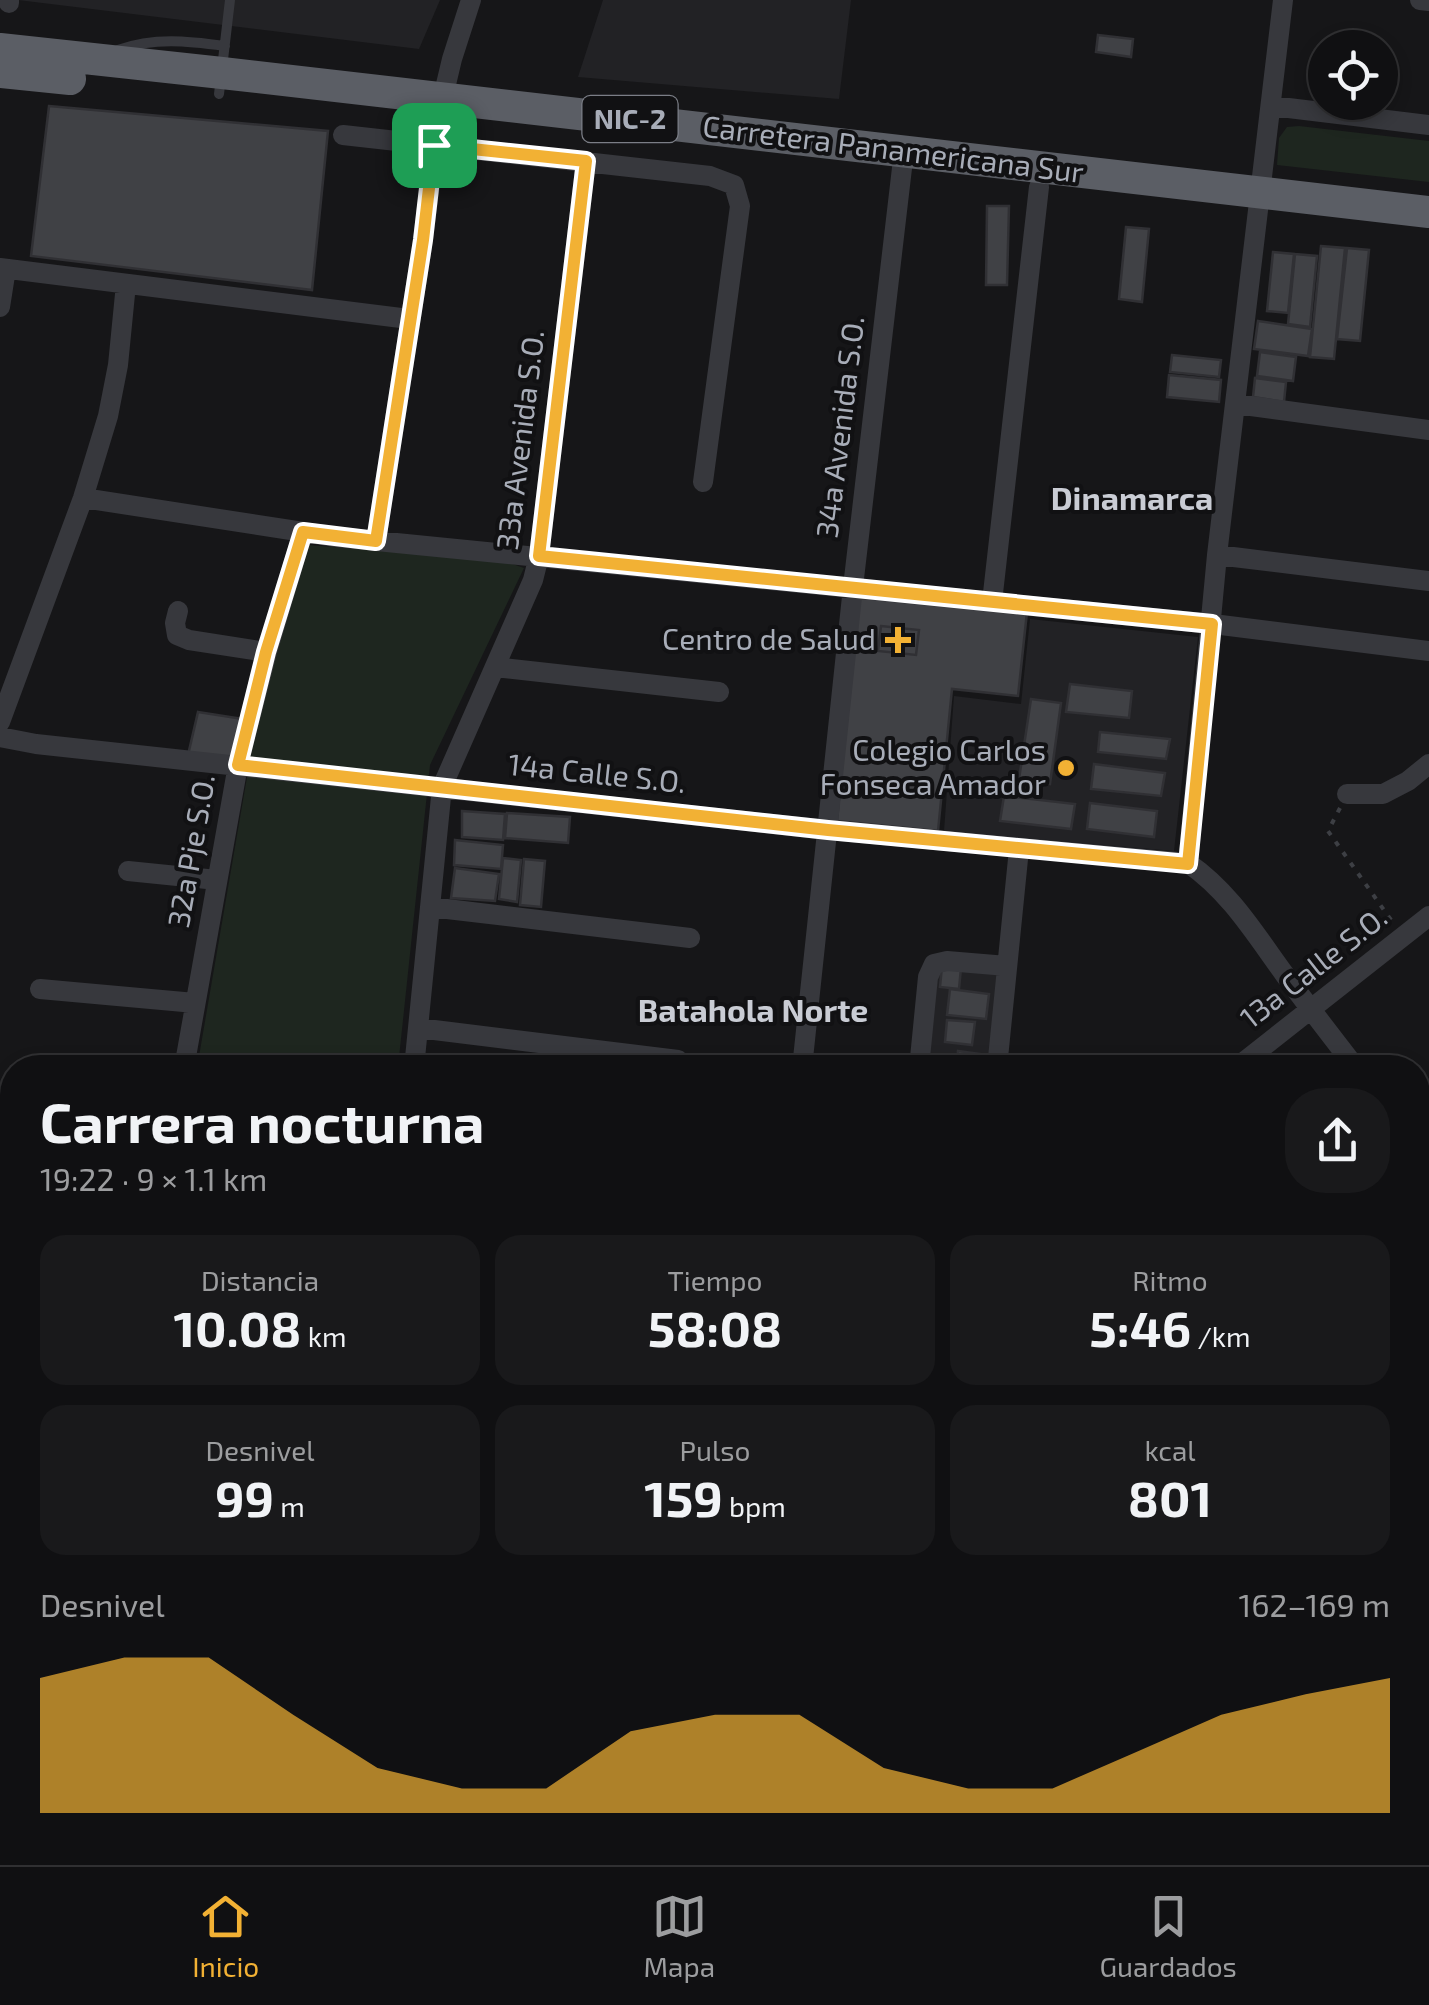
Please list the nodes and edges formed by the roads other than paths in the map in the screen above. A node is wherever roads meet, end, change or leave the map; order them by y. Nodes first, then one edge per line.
1 (230, 0) edge
2 (471, 0) edge
3 (1283, 0) edge
4 (1420, 0) edge
5 (1429, 1) edge
6 (0, 49) edge
7 (222, 71) junction
8 (0, 72) edge
9 (1272, 106) junction
10 (438, 120) junction
11 (1429, 125) edge
12 (343, 135) dead end
13 (586, 161) junction
14 (903, 161) junction
15 (1039, 187) junction
16 (1258, 203) junction
17 (1429, 212) edge
18 (1429, 232) edge
19 (3, 269) edge
20 (126, 284) junction
21 (0, 307) edge
22 (410, 318) junction
23 (1236, 404) junction
24 (1429, 430) edge
25 (703, 482) dead end
26 (83, 498) junction
27 (303, 532) junction
28 (376, 541) junction
29 (1218, 555) junction
30 (539, 556) junction
31 (1429, 581) edge
32 (853, 587) junction
33 (992, 602) junction
34 (178, 612) dead end
35 (1212, 624) junction
36 (1429, 651) edge
37 (266, 652) junction
38 (495, 667) junction
39 (718, 692) dead end
40 (0, 722) edge
41 (0, 737) edge
42 (1429, 764) edge
43 (238, 765) junction
44 (442, 788) junction
45 (1347, 794) road end
46 (828, 830) junction
47 (1019, 849) junction
48 (1188, 864) junction
49 (128, 871) dead end
50 (217, 880) junction
51 (430, 907) junction
52 (1429, 916) edge
53 (690, 938) dead end
54 (1007, 966) junction
55 (40, 989) dead end
56 (195, 1003) junction
57 (1310, 1010) junction
58 (418, 1028) junction
59 (186, 1055) edge
60 (415, 1055) edge
61 (637, 1055) edge
62 (803, 1055) edge
63 (920, 1055) edge
64 (998, 1055) edge
65 (1253, 1055) edge
66 (1346, 1055) edge

1 - 7 lane
2 - 10 street
3 - 9 street
4 - 5 street
6 - 7 highway, Carretera Panamericana Sur / NIC-2
7 - 8 highway, Carretera Panamericana Sur / NIC-2
7 - 10 highway, Carretera Panamericana Sur / NIC-2
9 - 11 street
9 - 16 street
10 - 12 street
10 - 13 street
10 - 14 highway, Carretera Panamericana Sur / NIC-2
10 - 22 street
13 - 25 street
13 - 30 street, 33a Avenida S.O.
14 - 15 highway, Carretera Panamericana Sur / NIC-2
14 - 16 highway, Carretera Panamericana Sur / NIC-2
14 - 32 street, 34a Avenida S.O.
15 - 16 highway, Carretera Panamericana Sur / NIC-2
15 - 33 street
16 - 17 highway, Carretera Panamericana Sur / NIC-2
16 - 18 highway, Carretera Panamericana Sur / NIC-2
16 - 23 street
19 - 20 street
19 - 21 street
20 - 22 street
20 - 26 street
22 - 28 street
23 - 24 street
23 - 29 street
26 - 27 street
26 - 40 street
27 - 28 street
27 - 37 street, 32a Pje S.O.
28 - 30 street
29 - 31 street
29 - 35 street
30 - 32 street
30 - 38 street, 33a Avenida S.O.
32 - 33 street
32 - 46 street, 34a Avenida S.O.
33 - 35 street
34 - 37 street
35 - 36 street
35 - 48 street
37 - 43 street, 32a Pje S.O.
38 - 39 street
38 - 44 street, 33a Avenida S.O.
41 - 43 street, 14a Calle S.O.
42 - 45 street
43 - 44 street, 14a Calle S.O.
43 - 50 street, 32a Pje S.O.
44 - 46 street, 14a Calle S.O.
44 - 51 street, 33a Avenida S.O.
46 - 47 street, 14a Calle S.O.
46 - 62 street, 34a Avenida S.O.
47 - 48 street, 14a Calle S.O.
47 - 54 street
48 - 57 street
49 - 50 street
50 - 56 street, 32a Pje S.O.
51 - 53 street
51 - 58 street, 33a Avenida S.O.
52 - 57 street, 13a Calle S.O.
54 - 63 street
54 - 64 street
55 - 56 street
56 - 59 street, 32a Pje S.O.
57 - 65 street, 13a Calle S.O.
57 - 66 street
58 - 60 street, 33a Avenida S.O.
58 - 61 street

